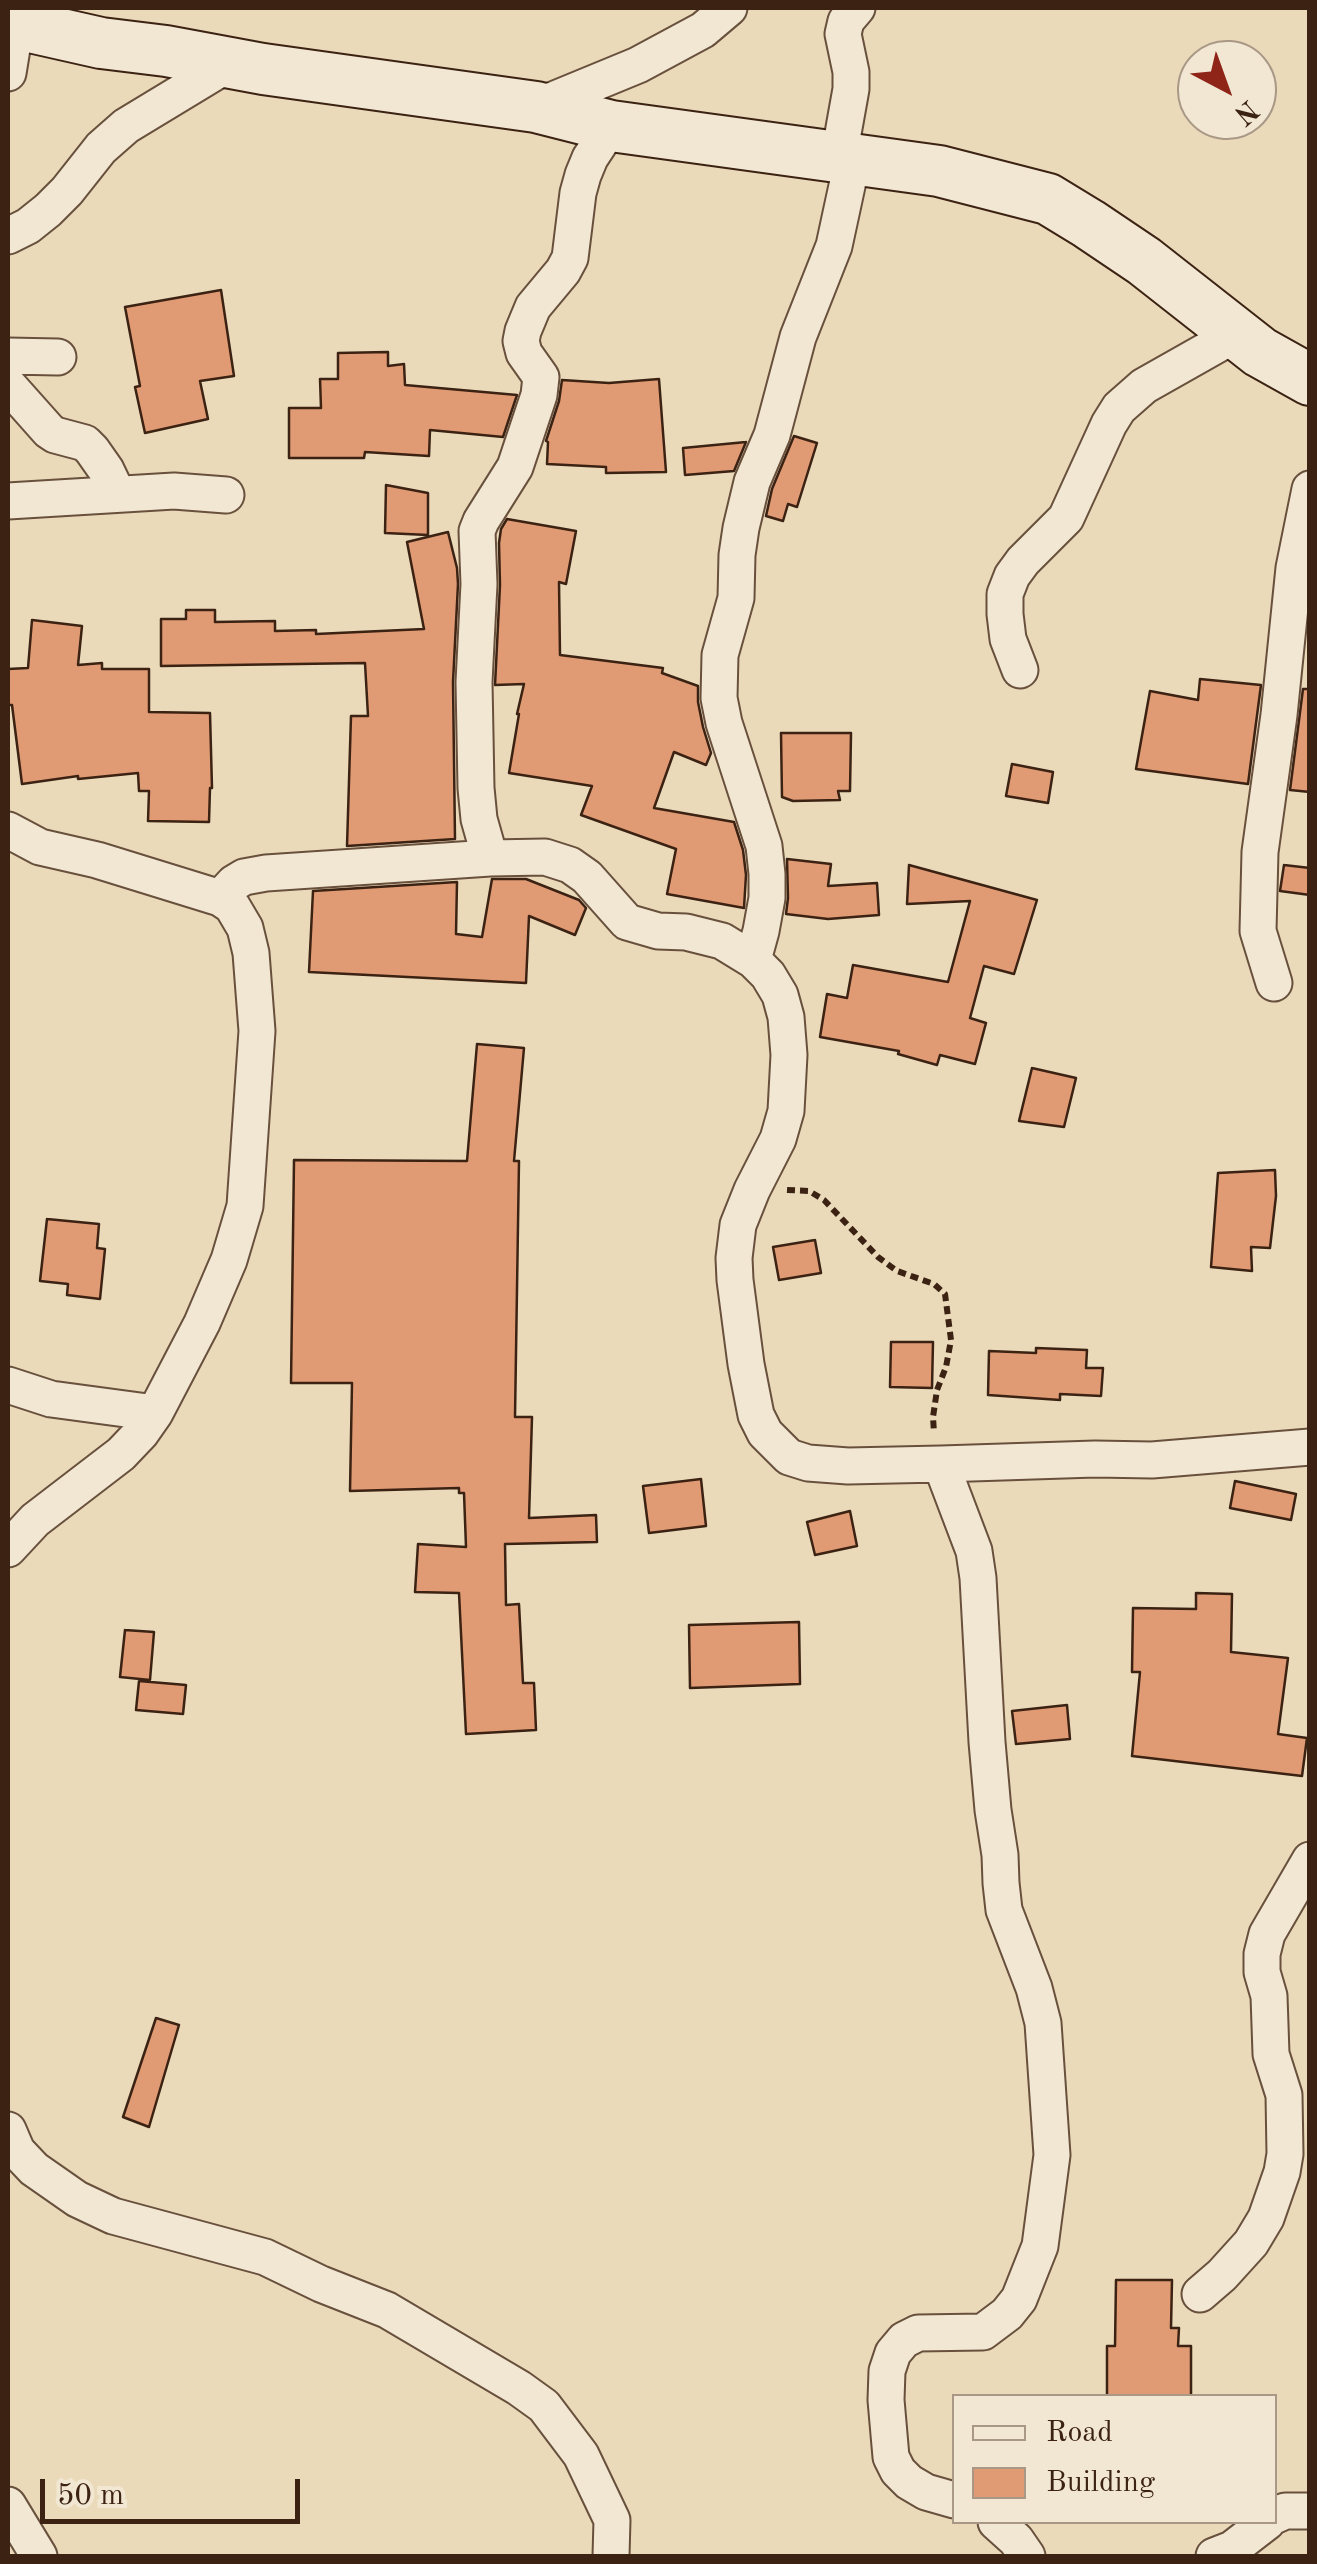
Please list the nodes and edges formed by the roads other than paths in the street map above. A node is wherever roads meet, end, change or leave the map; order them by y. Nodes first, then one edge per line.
1 (728, 8) edge
2 (857, 8) edge
3 (25, 21) edge
4 (230, 63) junction
5 (8, 73) edge
6 (536, 107) junction
7 (611, 126) junction
8 (846, 157) junction
9 (8, 236) edge
10 (1236, 334) junction
11 (8, 356) edge
12 (58, 357) dead end
13 (1310, 380) edge
14 (8, 385) edge
15 (1310, 489) edge
16 (117, 493) junction
17 (226, 494) dead end
18 (8, 501) edge
19 (1020, 670) dead end
20 (8, 830) edge
21 (490, 858) junction
22 (220, 898) junction
23 (752, 960) junction
24 (1274, 983) dead end
25 (8, 1385) edge
26 (155, 1413) junction
27 (1310, 1447) edge
28 (939, 1464) junction
29 (8, 1549) edge
30 (1310, 1860) edge
31 (8, 2130) edge
32 (1200, 2294) dead end
33 (952, 2499) edge
34 (8, 2505) edge
35 (1310, 2511) edge
36 (1277, 2515) edge
37 (998, 2524) edge
38 (1264, 2524) edge
39 (39, 2556) edge
40 (611, 2556) edge
41 (1027, 2556) edge
42 (1214, 2556) edge

1 - 6 street
2 - 8 street
3 - 4 street
3 - 5 street
4 - 6 street
4 - 9 street
6 - 7 street
7 - 8 street
7 - 21 street
8 - 10 street
8 - 23 street
10 - 13 street
10 - 19 street
11 - 12 street
14 - 16 street
15 - 24 street
16 - 17 street
16 - 18 street
20 - 22 street
21 - 22 street
21 - 23 street
22 - 26 street
23 - 28 street
25 - 26 street
26 - 29 street
27 - 28 street
28 - 33 street
30 - 32 street
31 - 40 street
34 - 39 street
35 - 36 street
37 - 41 street
38 - 42 street

